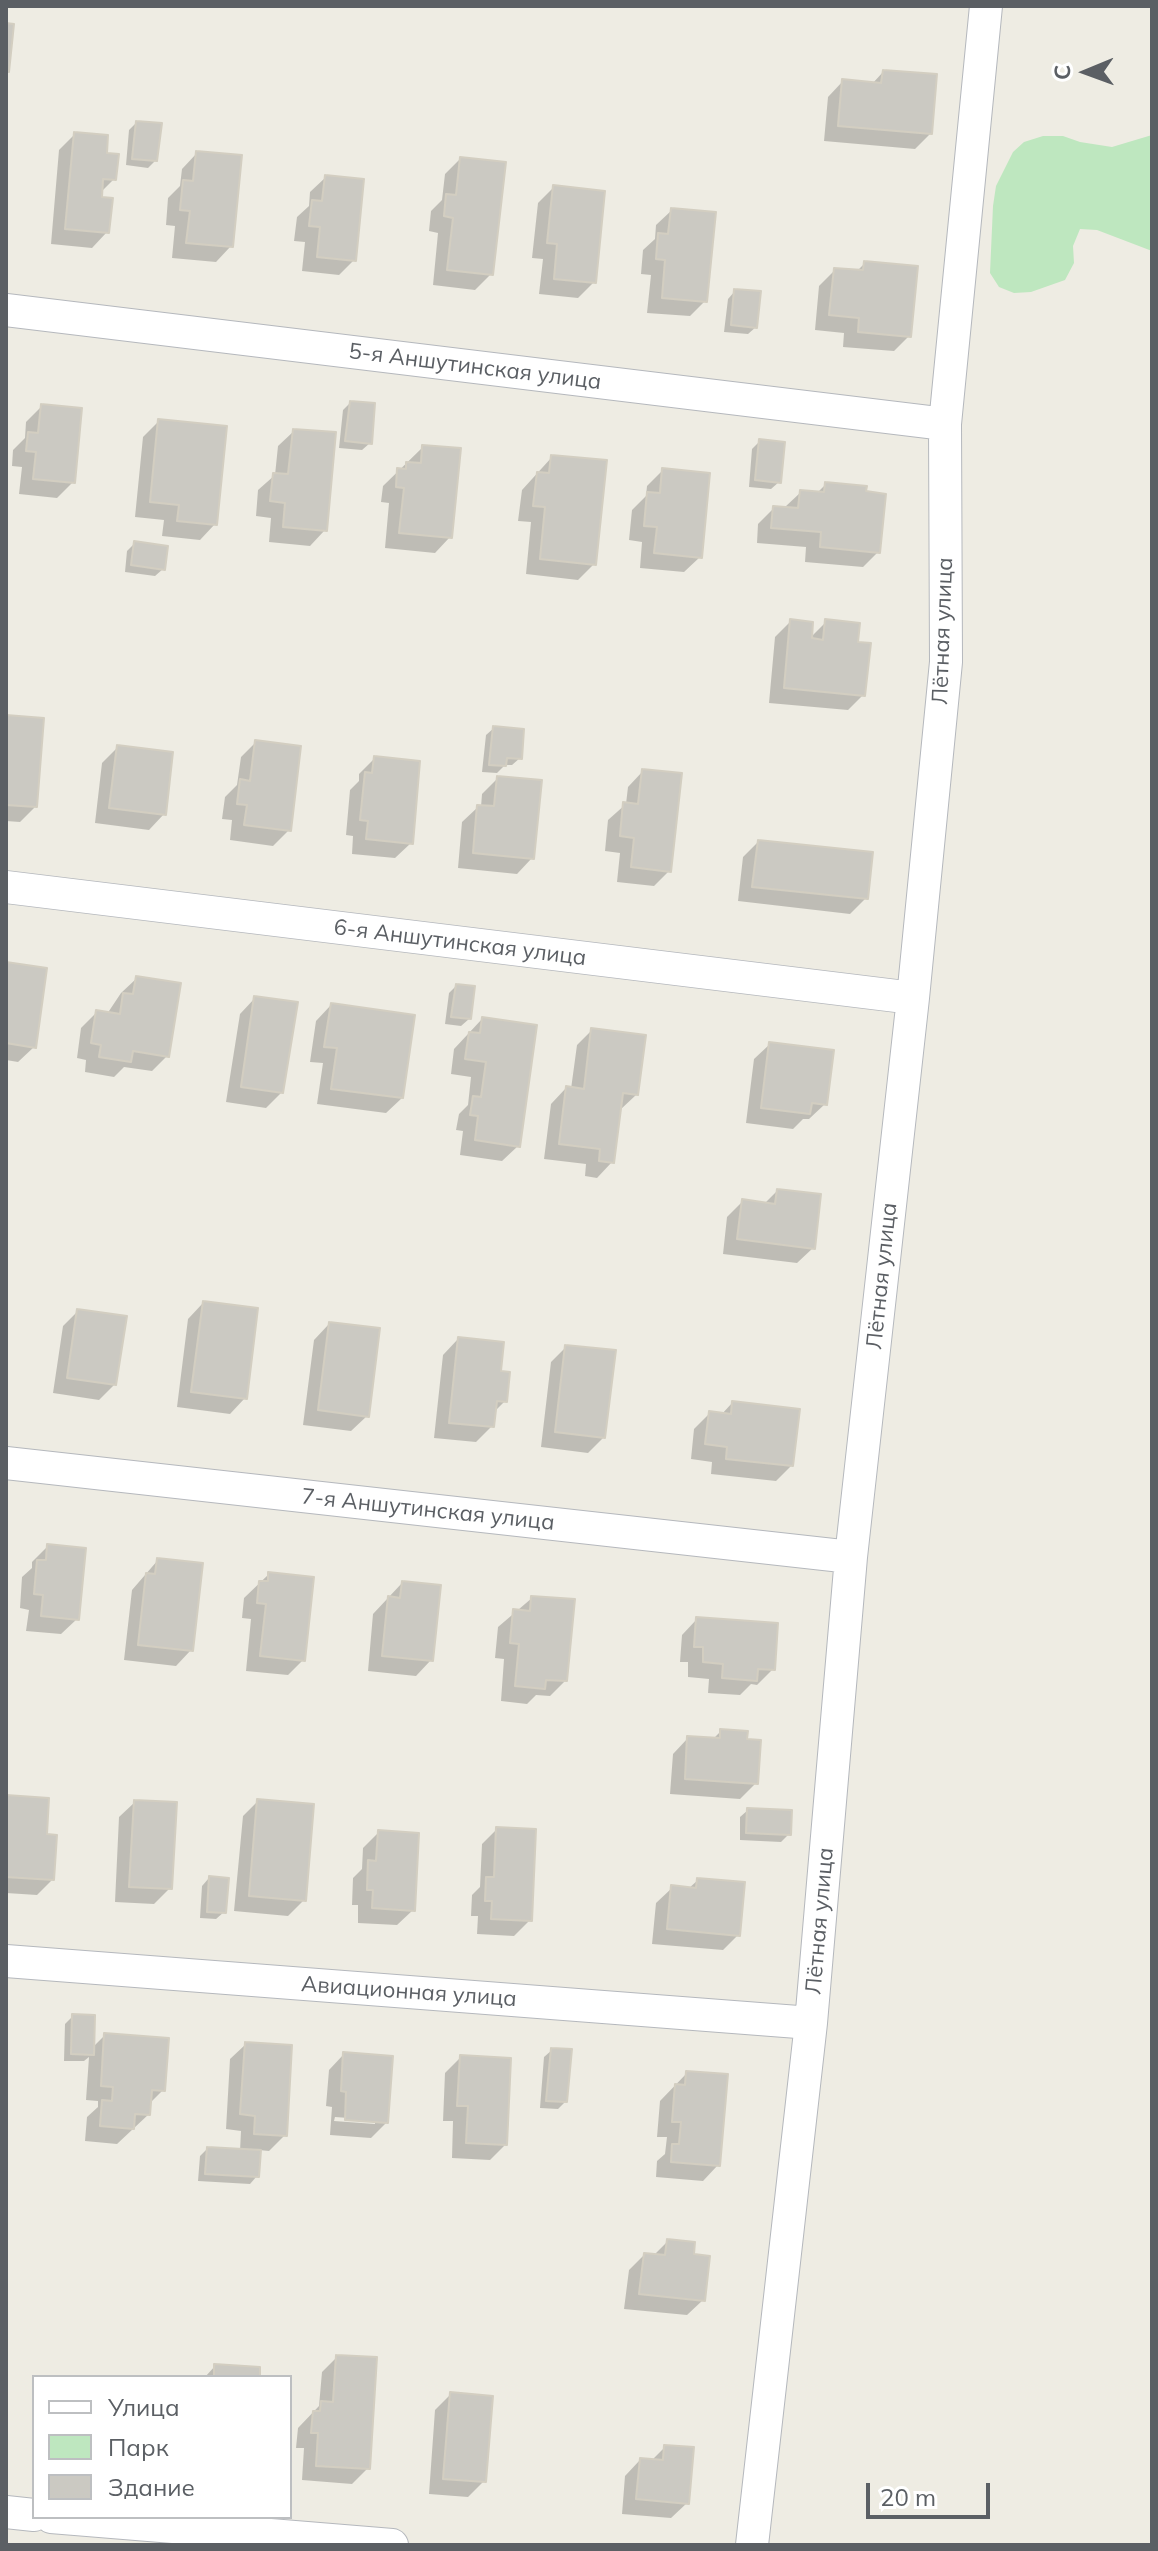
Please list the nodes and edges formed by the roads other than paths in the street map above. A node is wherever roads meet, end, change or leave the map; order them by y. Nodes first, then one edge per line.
1 (986, 6) edge
2 (6, 310) edge
3 (945, 424) junction
4 (6, 887) edge
5 (913, 998) junction
6 (6, 1463) edge
7 (851, 1557) junction
8 (6, 1961) edge
9 (811, 2023) junction
10 (6, 2512) edge
11 (32, 2515) edge
12 (57, 2519) edge
13 (102, 2534) edge
14 (392, 2545) edge
15 (752, 2545) edge

1 - 3 street, Лётная улица
2 - 3 street, 5-я Аншутинская улица
3 - 5 street, Лётная улица
4 - 5 street, 6-я Аншутинская улица
5 - 7 street, Лётная улица
6 - 7 street, 7-я Аншутинская улица
7 - 9 street, Лётная улица
8 - 9 street, Авиационная улица
9 - 15 street, Лётная улица
10 - 11 street
12 - 13 street
13 - 14 street

